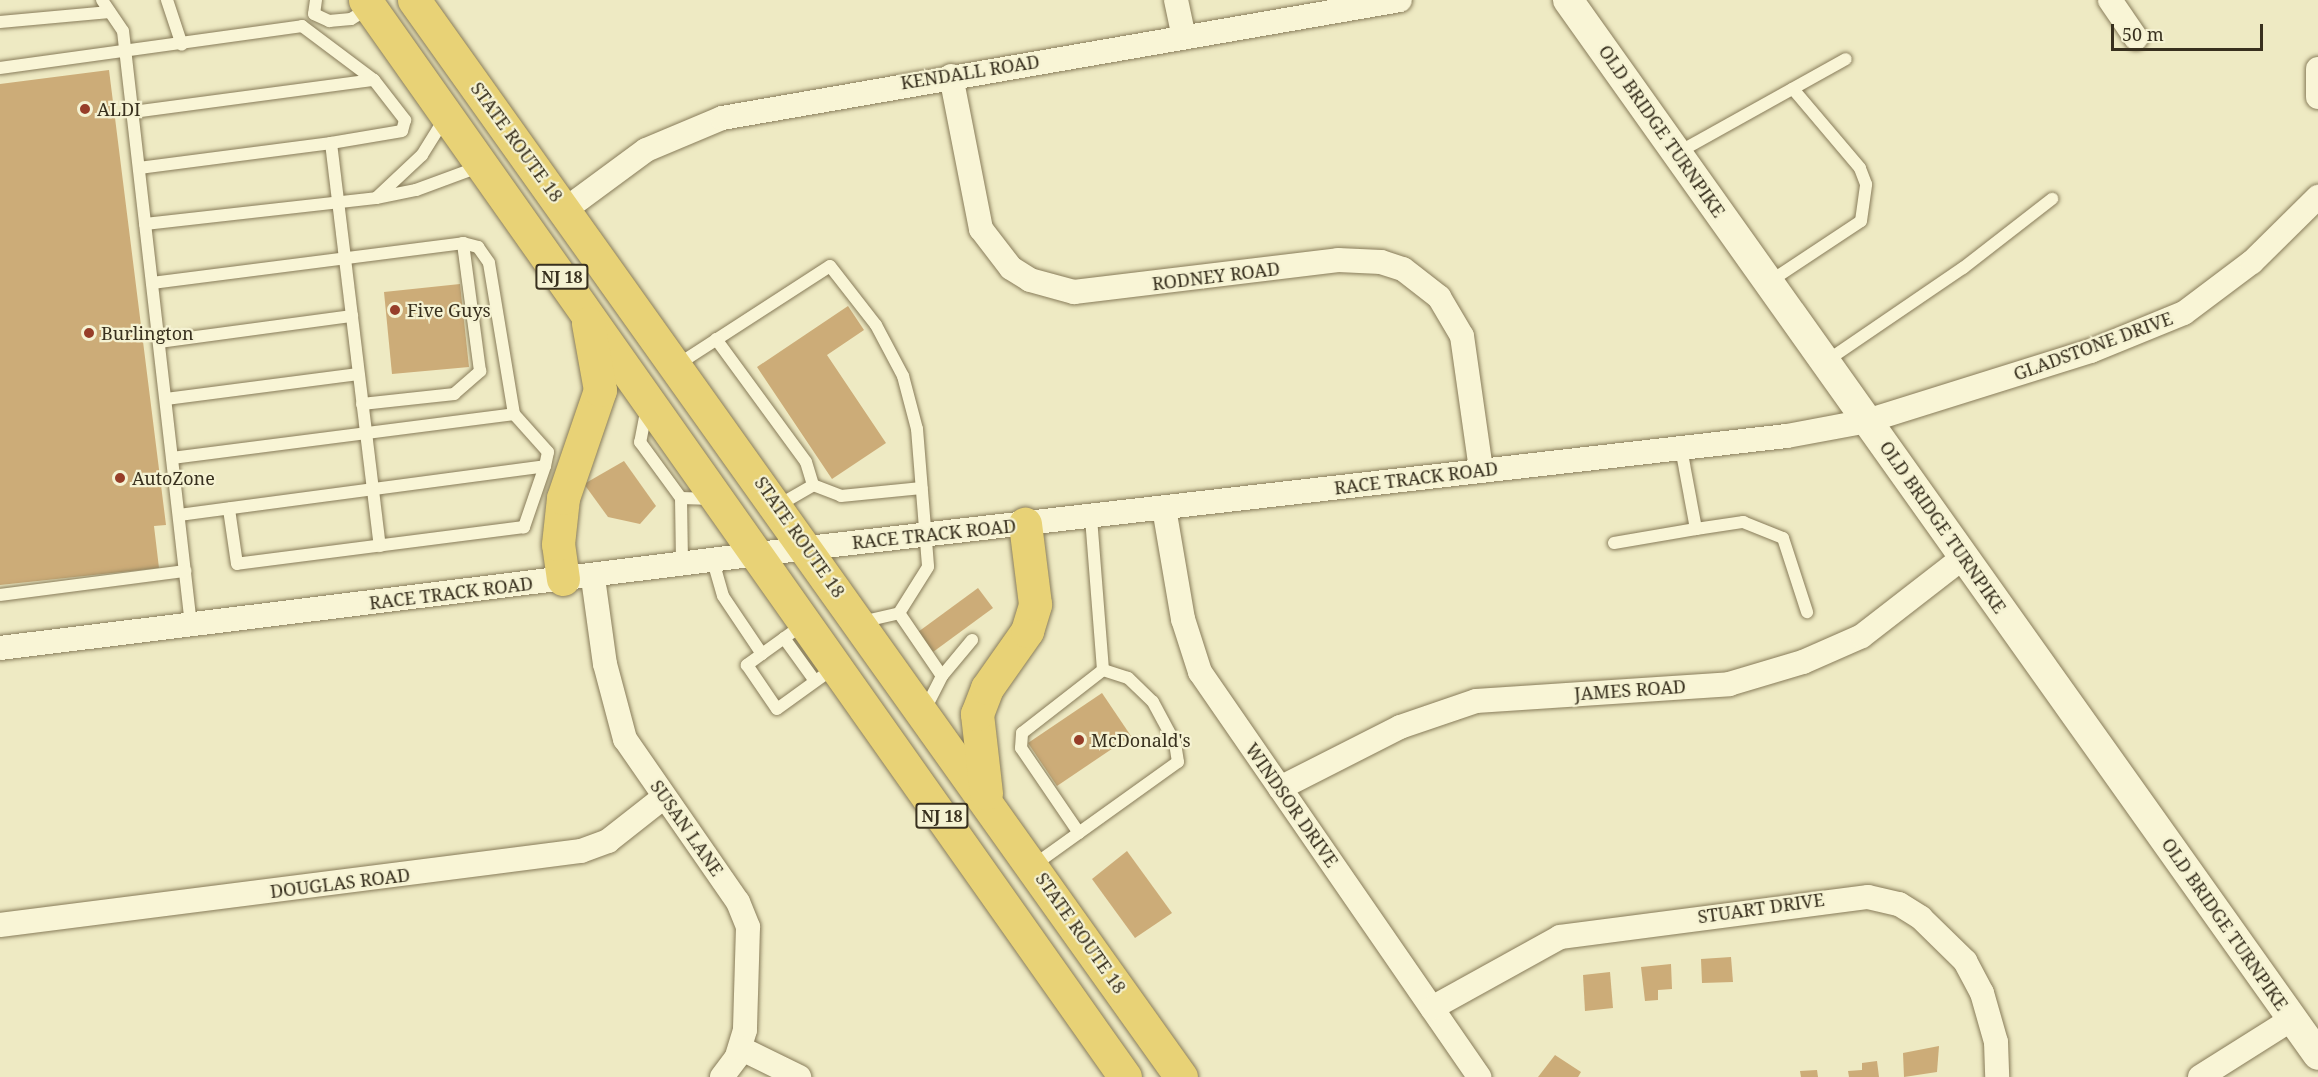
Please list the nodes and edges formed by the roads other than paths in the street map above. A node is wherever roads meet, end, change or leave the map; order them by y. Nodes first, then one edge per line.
1 (102, 0) edge
2 (167, 0) edge
3 (316, 0) edge
4 (414, 0) edge
5 (1176, 0) edge
6 (1400, 0) edge
7 (2110, 0) edge
8 (1570, 1) edge
9 (368, 4) edge
10 (110, 12) junction
11 (314, 14) junction
12 (0, 22) edge
13 (302, 26) junction
14 (1184, 37) junction
15 (2136, 38) dead end
16 (182, 45) junction
17 (126, 53) junction
18 (1846, 59) dead end
19 (0, 68) edge
20 (2318, 69) edge
21 (951, 76) junction
22 (374, 80) junction
23 (1793, 89) junction
24 (2318, 97) edge
25 (133, 112) junction
26 (447, 115) junction
27 (331, 143) junction
28 (1677, 153) junction
29 (483, 166) junction
30 (139, 168) junction
31 (2318, 197) edge
32 (376, 198) junction
33 (2052, 199) dead end
34 (339, 203) junction
35 (566, 209) junction
36 (146, 224) junction
37 (463, 243) junction
38 (345, 258) junction
39 (1769, 282) junction
40 (152, 283) junction
41 (586, 312) junction
42 (352, 316) junction
43 (716, 339) junction
44 (159, 342) junction
45 (1825, 362) junction
46 (677, 365) junction
47 (358, 374) junction
48 (165, 399) junction
49 (648, 400) junction
50 (362, 404) junction
51 (514, 414) junction
52 (1867, 421) junction
53 (365, 432) junction
54 (1681, 448) junction
55 (172, 458) junction
56 (545, 466) junction
57 (1481, 470) junction
58 (813, 484) junction
59 (922, 488) junction
60 (372, 490) junction
61 (681, 498) junction
62 (718, 499) junction
63 (778, 505) junction
64 (1164, 508) junction
65 (229, 509) junction
66 (179, 515) junction
67 (1090, 516) junction
68 (1025, 524) junction
69 (1696, 529) junction
70 (927, 535) junction
71 (1614, 543) dead end
72 (380, 546) junction
73 (808, 548) junction
74 (758, 555) junction
75 (1964, 557) junction
76 (713, 561) junction
77 (681, 566) junction
78 (185, 571) junction
79 (578, 579) junction
80 (0, 595) edge
81 (1807, 612) dead end
82 (899, 613) junction
83 (861, 622) junction
84 (191, 625) junction
85 (795, 630) junction
86 (972, 640) dead end
87 (0, 648) edge
88 (762, 654) junction
89 (1103, 670) junction
90 (826, 674) junction
91 (942, 676) junction
92 (924, 711) junction
93 (1280, 788) junction
94 (664, 797) junction
95 (987, 798) junction
96 (1079, 833) junction
97 (1034, 865) junction
98 (0, 925) edge
99 (1432, 1008) junction
100 (2292, 1019) junction
101 (740, 1048) junction
102 (2318, 1055) edge
103 (722, 1077) edge
104 (799, 1077) edge
105 (1125, 1077) edge
106 (1181, 1077) edge
107 (1479, 1077) edge
108 (1997, 1077) edge
109 (2200, 1077) edge

1 - 10 lane
2 - 16 lane
3 - 11 lane
4 - 35 highway, STATE ROUTE 18 / NJ 18
5 - 14 street
6 - 14 street, KENDALL ROAD
7 - 15 street
8 - 28 street, OLD BRIDGE TURNPIKE
9 - 11 lane
9 - 26 highway, NJ 18
10 - 12 lane
10 - 17 lane
11 - 13 lane
13 - 16 lane
13 - 22 lane
14 - 21 street, KENDALL ROAD
16 - 17 lane
17 - 19 lane
17 - 25 lane
18 - 23 lane
20 - 24 street
21 - 35 street, KENDALL ROAD
21 - 57 street, RODNEY ROAD
22 - 25 lane
22 - 27 lane
23 - 28 lane
23 - 39 lane
25 - 30 lane
26 - 29 highway, NJ 18
26 - 32 lane
27 - 30 lane
27 - 34 lane
28 - 39 street, OLD BRIDGE TURNPIKE
29 - 32 lane
29 - 41 highway, NJ 18
30 - 36 lane
31 - 52 street, GLADSTONE DRIVE
32 - 34 lane
33 - 45 lane
34 - 36 lane
34 - 38 lane
35 - 46 highway, STATE ROUTE 18 / NJ 18
36 - 40 lane
37 - 38 lane
37 - 50 lane
37 - 51 lane
38 - 40 lane
38 - 42 lane
39 - 45 street, OLD BRIDGE TURNPIKE
40 - 44 lane
41 - 49 highway, NJ 18
41 - 79 highway
42 - 44 lane
42 - 47 lane
43 - 46 lane
43 - 58 lane
43 - 59 lane
44 - 48 lane
45 - 52 street, OLD BRIDGE TURNPIKE
46 - 63 highway, STATE ROUTE 18 / NJ 18
47 - 48 lane
47 - 50 lane
48 - 55 lane
49 - 61 lane
49 - 62 highway, NJ 18
50 - 53 lane
51 - 53 lane
51 - 56 lane
52 - 54 street, RACE TRACK ROAD
52 - 75 street, OLD BRIDGE TURNPIKE
53 - 55 lane
53 - 60 lane
54 - 57 street, RACE TRACK ROAD
54 - 69 lane
55 - 66 lane
56 - 60 lane
56 - 72 lane
57 - 64 street, RACE TRACK ROAD
58 - 59 lane
58 - 63 lane
59 - 70 lane
60 - 65 lane
60 - 72 lane
61 - 62 lane
61 - 77 lane
62 - 74 highway, NJ 18
63 - 73 highway, STATE ROUTE 18 / NJ 18
64 - 67 street, RACE TRACK ROAD
64 - 93 street, WINDSOR DRIVE
65 - 66 lane
65 - 72 lane
66 - 78 lane
67 - 68 street, RACE TRACK ROAD
67 - 89 lane
68 - 70 street, RACE TRACK ROAD
68 - 95 highway
69 - 71 lane
69 - 81 lane
70 - 73 street, RACE TRACK ROAD
70 - 82 lane
73 - 74 street, RACE TRACK ROAD
73 - 83 highway, STATE ROUTE 18 / NJ 18
74 - 76 street, RACE TRACK ROAD
74 - 85 highway, NJ 18
75 - 93 street, JAMES ROAD
75 - 100 street, OLD BRIDGE TURNPIKE
76 - 77 street, RACE TRACK ROAD
76 - 88 lane
77 - 79 street, RACE TRACK ROAD
78 - 80 lane
78 - 84 lane
79 - 84 street, RACE TRACK ROAD
79 - 94 street, SUSAN LANE
82 - 83 lane
82 - 91 lane
83 - 92 highway, STATE ROUTE 18 / NJ 18
84 - 87 street, RACE TRACK ROAD
85 - 88 lane
85 - 90 highway, NJ 18
86 - 91 lane
88 - 90 lane
89 - 96 lane
89 - 96 lane
90 - 105 highway, NJ 18
91 - 92 lane
92 - 95 highway, STATE ROUTE 18 / NJ 18
93 - 99 street, WINDSOR DRIVE
94 - 98 street, DOUGLAS ROAD
94 - 101 street, SUSAN LANE
95 - 97 highway, STATE ROUTE 18 / NJ 18
96 - 97 lane
97 - 106 highway, STATE ROUTE 18 / NJ 18
99 - 107 street, WINDSOR DRIVE
99 - 108 street, STUART DRIVE
100 - 102 street, OLD BRIDGE TURNPIKE
100 - 109 street
101 - 103 street, SUSAN LANE
101 - 104 street

